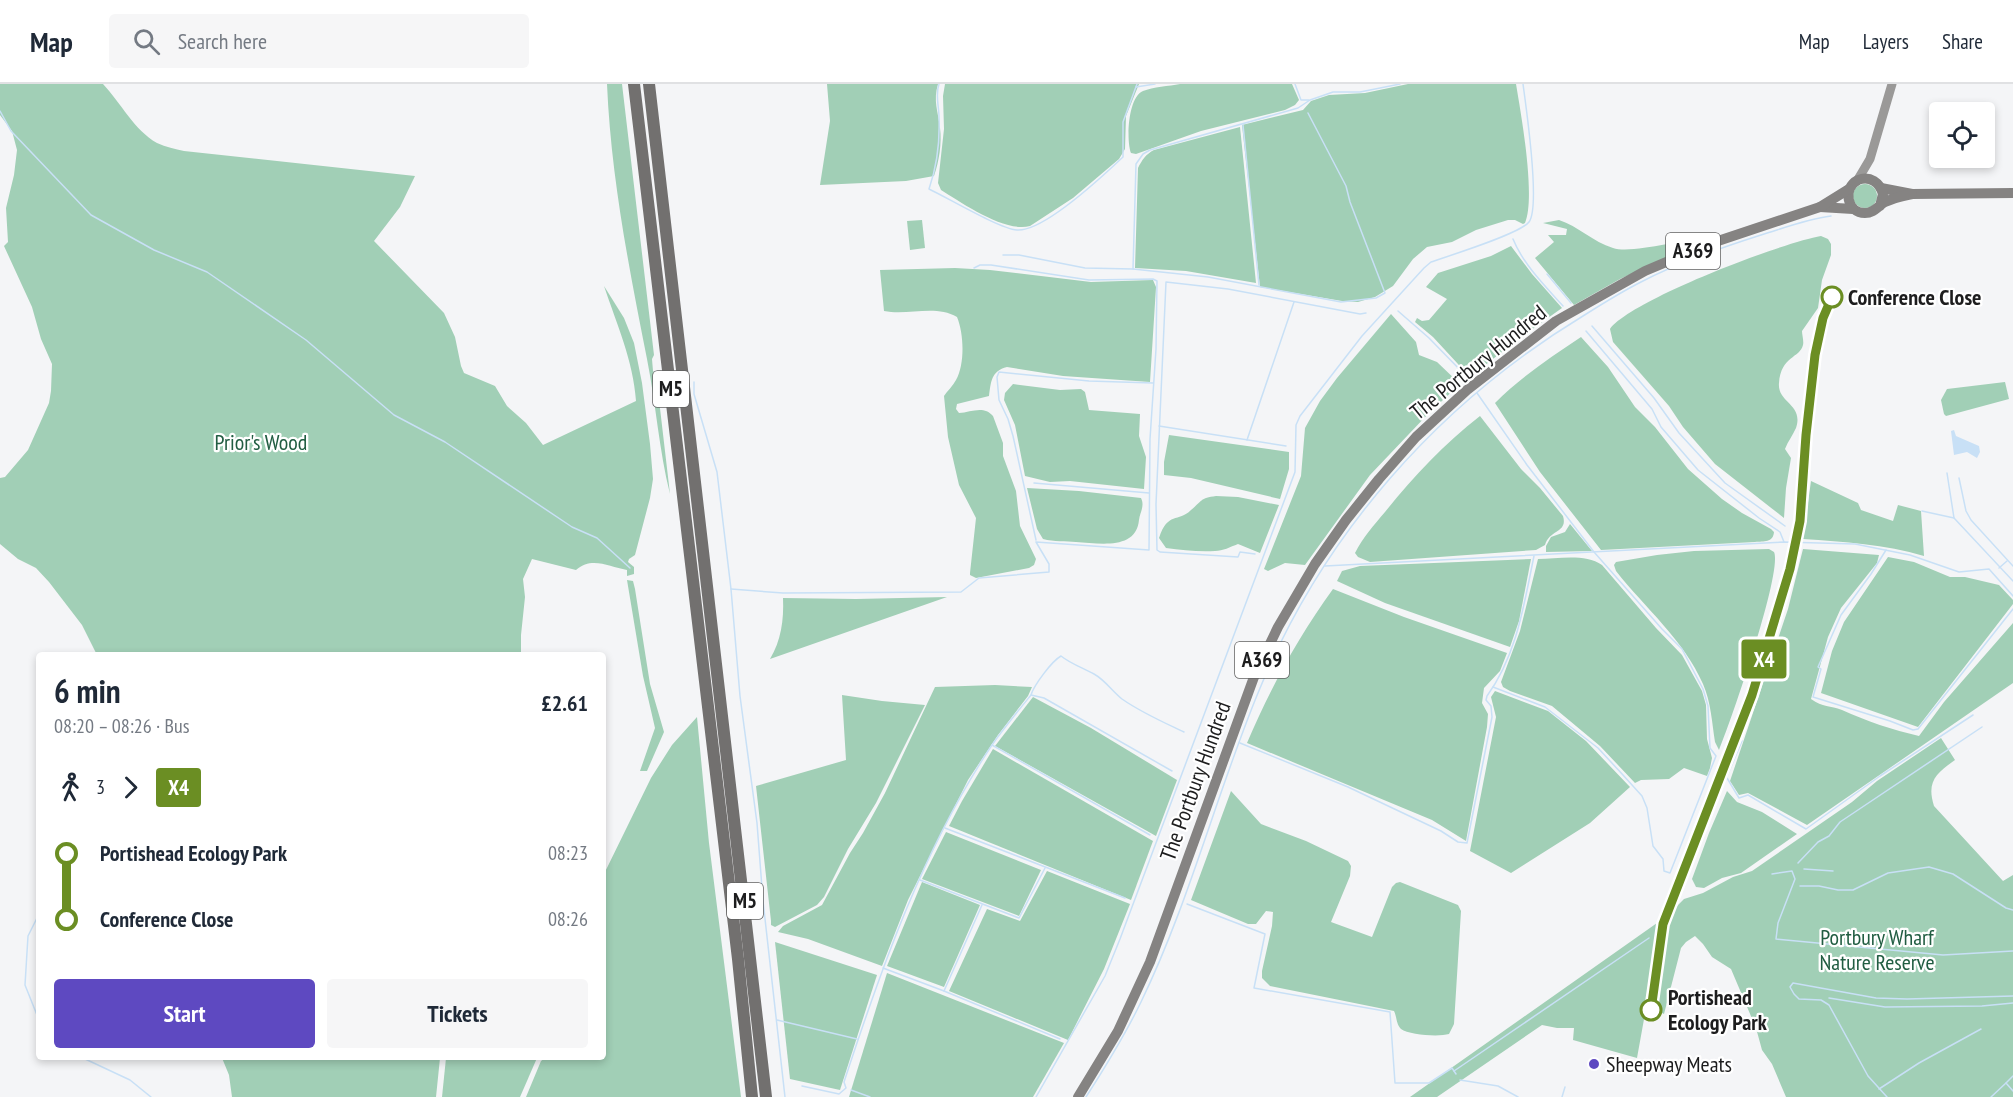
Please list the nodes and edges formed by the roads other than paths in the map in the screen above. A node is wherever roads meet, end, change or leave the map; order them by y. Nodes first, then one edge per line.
1 (634, 84) edge
2 (649, 84) edge
3 (1892, 84) edge
4 (1870, 159) junction
5 (1877, 184) junction
6 (1853, 185) junction
7 (2013, 193) edge
8 (1912, 194) junction
9 (1880, 206) junction
10 (1820, 207) junction
11 (1853, 209) junction
12 (752, 1097) edge
13 (766, 1097) edge
14 (1078, 1097) edge

1 - 12 highway, M5
2 - 13 highway, M5
3 - 4 main road
4 - 5 main road
4 - 6 main road
5 - 6 main road
5 - 8 main road
5 - 9 main road
6 - 10 main road, The Portbury Hundred / A369
6 - 11 main road
7 - 8 main road
8 - 9 main road
9 - 11 main road
10 - 11 main road, The Portbury Hundred / A369
10 - 14 main road, The Portbury Hundred / A369

